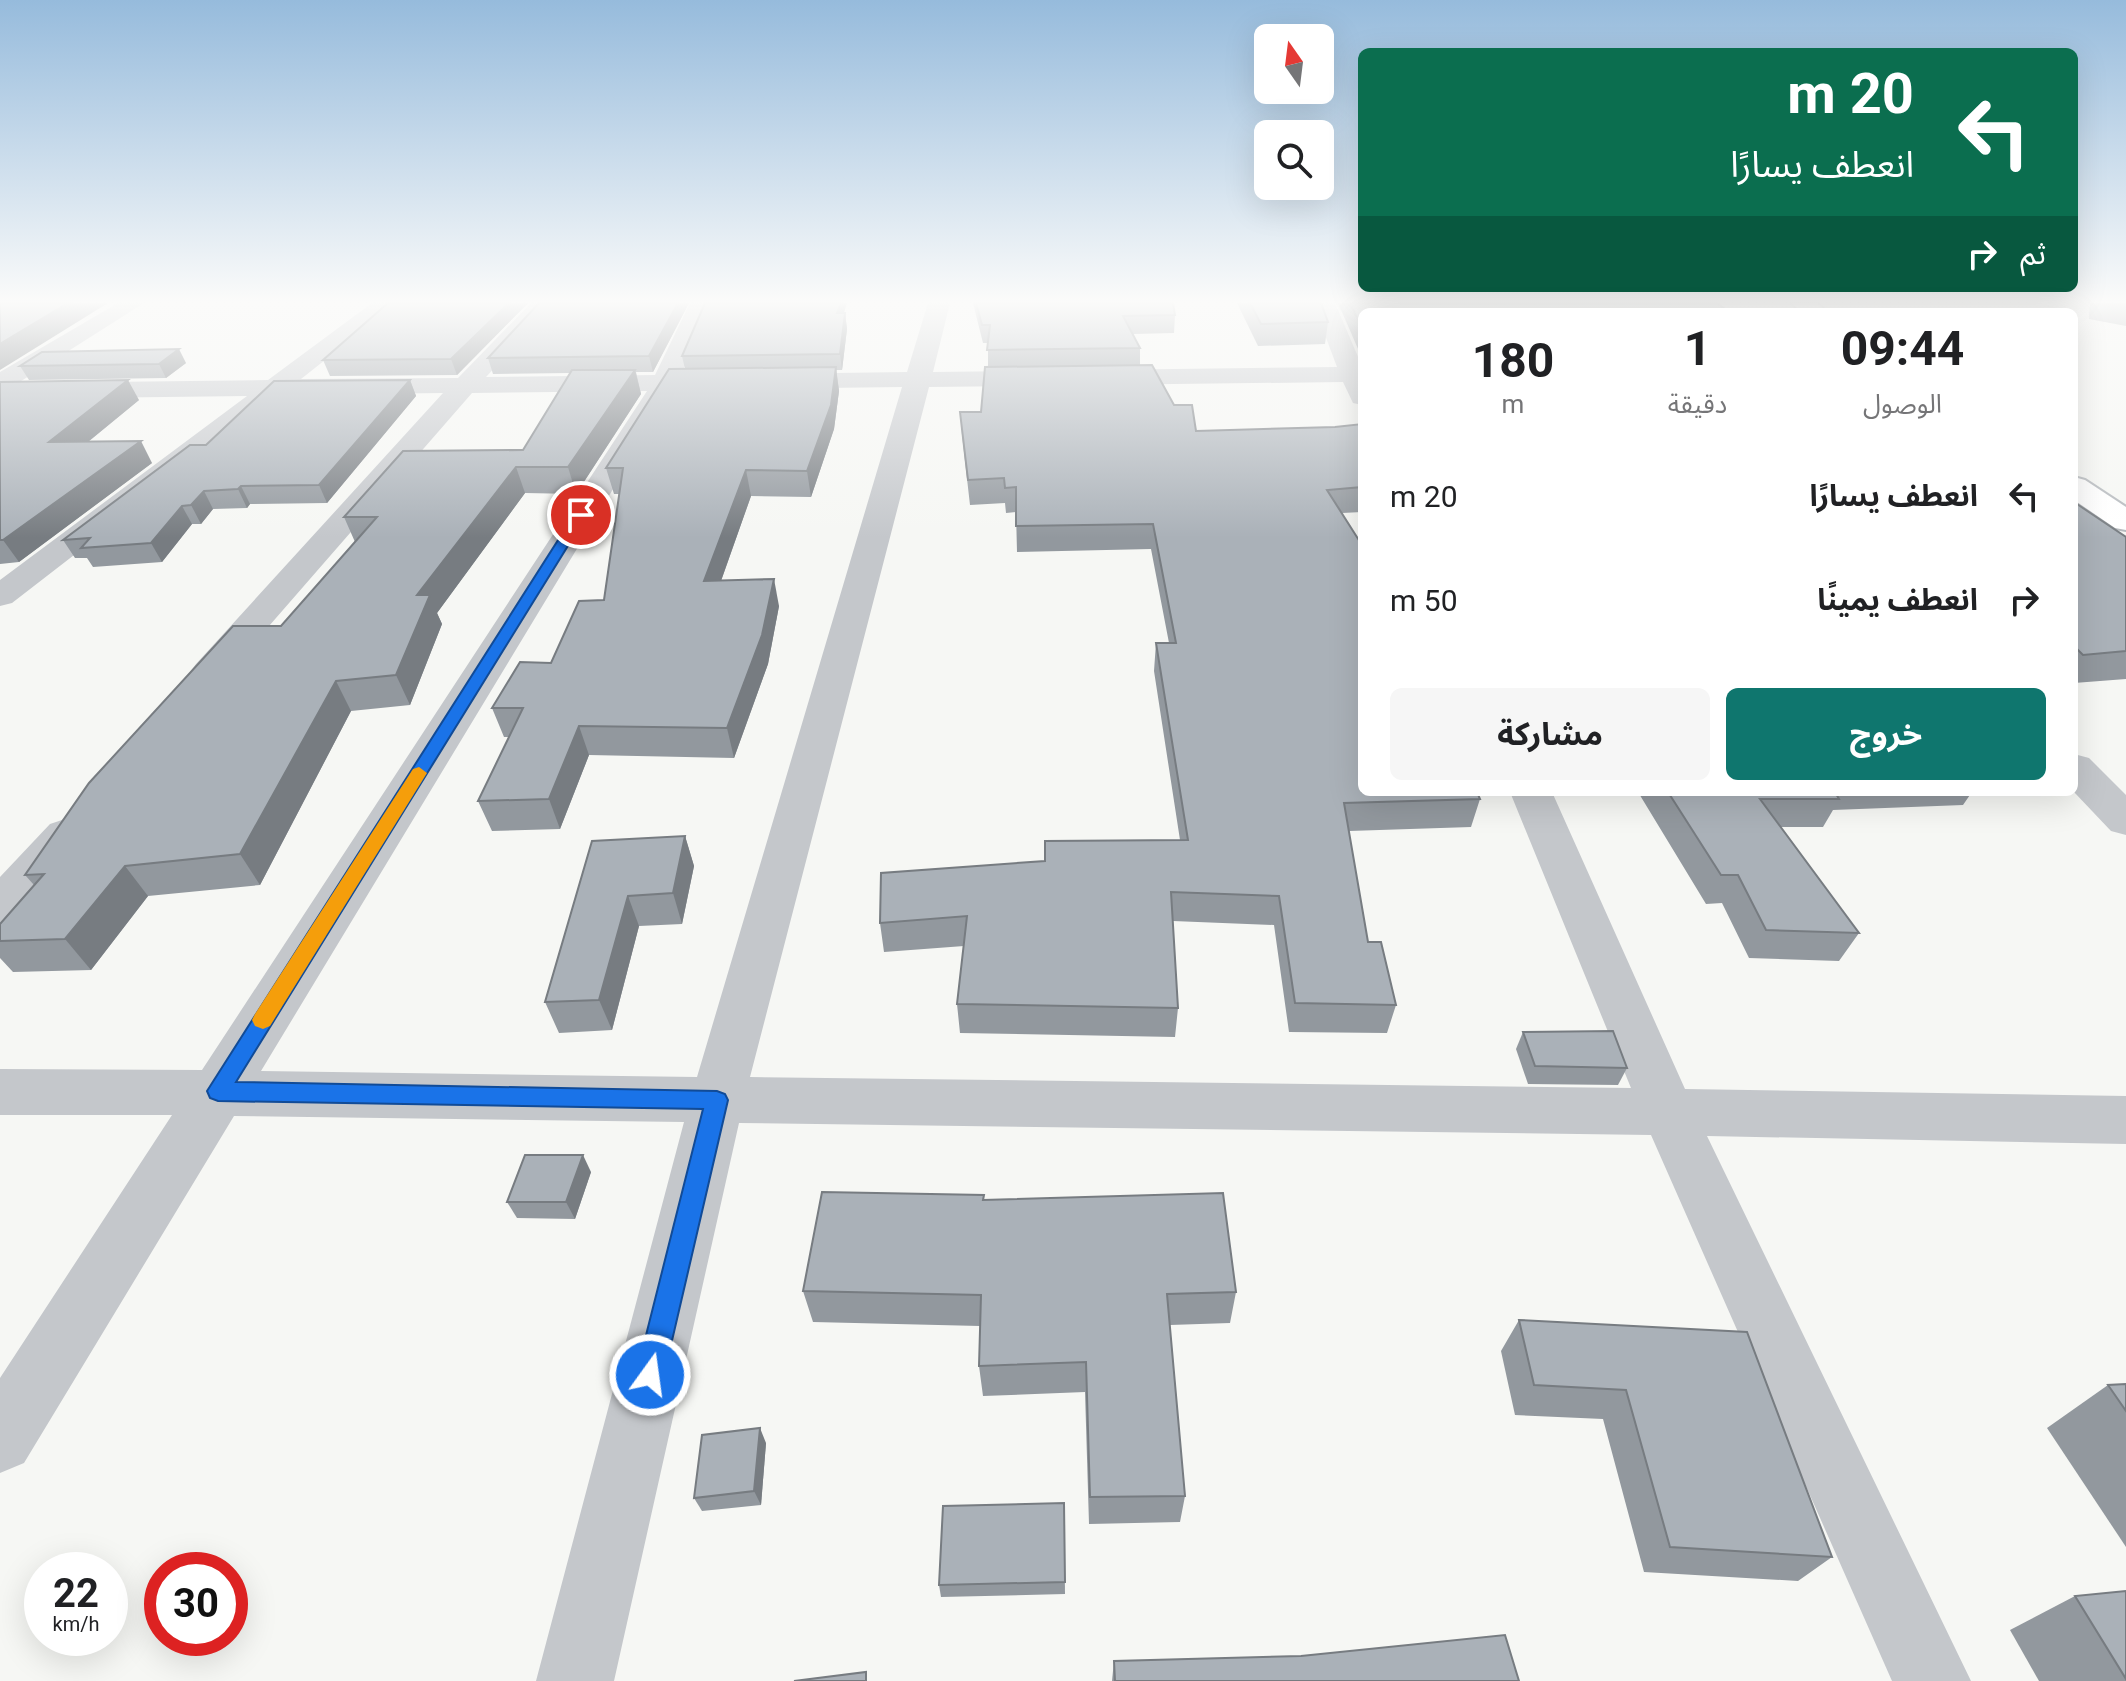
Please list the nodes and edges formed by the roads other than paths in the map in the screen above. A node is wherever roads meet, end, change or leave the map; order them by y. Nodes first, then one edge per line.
1 (285, 381) edge
2 (468, 381) edge
3 (880, 381) edge
4 (918, 381) edge
5 (1115, 381) edge
6 (1358, 382) edge
7 (664, 384) junction
8 (463, 387) junction
9 (275, 389) junction
10 (0, 391) edge
11 (2078, 489) edge
12 (2126, 521) edge
13 (0, 596) edge
14 (189, 694) edge
15 (2078, 771) edge
16 (1533, 796) edge
17 (84, 813) edge
18 (2126, 821) edge
19 (0, 907) edge
20 (218, 1091) junction
21 (0, 1092) edge
22 (717, 1100) junction
23 (1667, 1110) junction
24 (2126, 1120) edge
25 (0, 1439) edge
26 (575, 1681) edge
27 (1932, 1681) edge

1 - 9 street
2 - 8 street
3 - 7 street
4 - 22 street
5 - 6 street
7 - 8 street
7 - 20 street
8 - 9 street
8 - 14 street
9 - 10 street
9 - 13 street
11 - 12 main road
15 - 18 street
16 - 23 street
17 - 19 street
20 - 21 street
20 - 22 street
20 - 25 street
22 - 23 street
22 - 26 street
23 - 24 street
23 - 27 street

